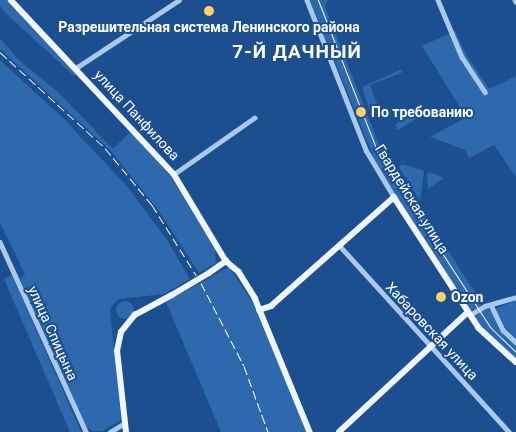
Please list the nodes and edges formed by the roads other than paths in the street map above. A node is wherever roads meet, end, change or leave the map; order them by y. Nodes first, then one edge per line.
1 (11, 0) edge
2 (179, 0) edge
3 (308, 0) edge
4 (438, 0) edge
5 (76, 68) junction
6 (485, 92) dead end
7 (254, 118) dead end
8 (174, 174) junction
9 (394, 197) junction
10 (0, 242) edge
11 (339, 246) junction
12 (226, 261) junction
13 (516, 297) edge
14 (491, 305) junction
15 (259, 310) junction
16 (469, 314) junction
17 (516, 342) edge
18 (431, 346) junction
19 (516, 362) edge
20 (125, 423) junction
21 (86, 432) edge
22 (110, 432) edge
23 (126, 432) edge
24 (310, 432) edge
25 (339, 432) edge
26 (509, 432) edge

1 - 5 main road, улица Панфилова
2 - 5 street
3 - 9 street, Гвардейская улица
4 - 6 street
5 - 8 main road, улица Панфилова
7 - 8 street
8 - 12 main road, улица Панфилова
9 - 11 main road
9 - 16 main road, Гвардейская улица
10 - 21 street, улица Спицына
11 - 15 main road
11 - 18 street, Хабаровская улица
12 - 15 main road, улица Панфилова
12 - 20 main road, bridge
13 - 14 street
14 - 16 street
14 - 17 street
15 - 24 main road, улица Панфилова
16 - 18 main road
16 - 19 main road, Гвардейская улица
18 - 25 main road
18 - 26 street, Хабаровская улица
20 - 22 street
20 - 23 main road

